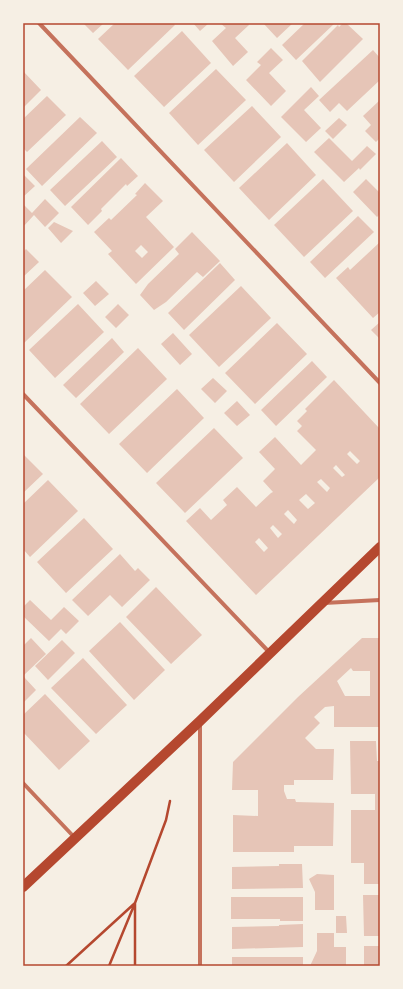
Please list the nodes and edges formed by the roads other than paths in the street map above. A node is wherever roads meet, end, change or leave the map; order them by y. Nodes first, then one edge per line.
1 (39, 23) edge
2 (380, 383) edge
3 (23, 394) edge
4 (380, 547) edge
5 (380, 600) edge
6 (322, 604) junction
7 (270, 652) junction
8 (200, 721) junction
9 (23, 783) edge
10 (75, 838) junction
11 (23, 888) edge
12 (200, 966) edge

1 - 2 street
3 - 7 street
4 - 6 main road
5 - 6 street
6 - 7 main road
7 - 8 main road
8 - 10 main road
8 - 12 street
9 - 10 street
10 - 11 main road

